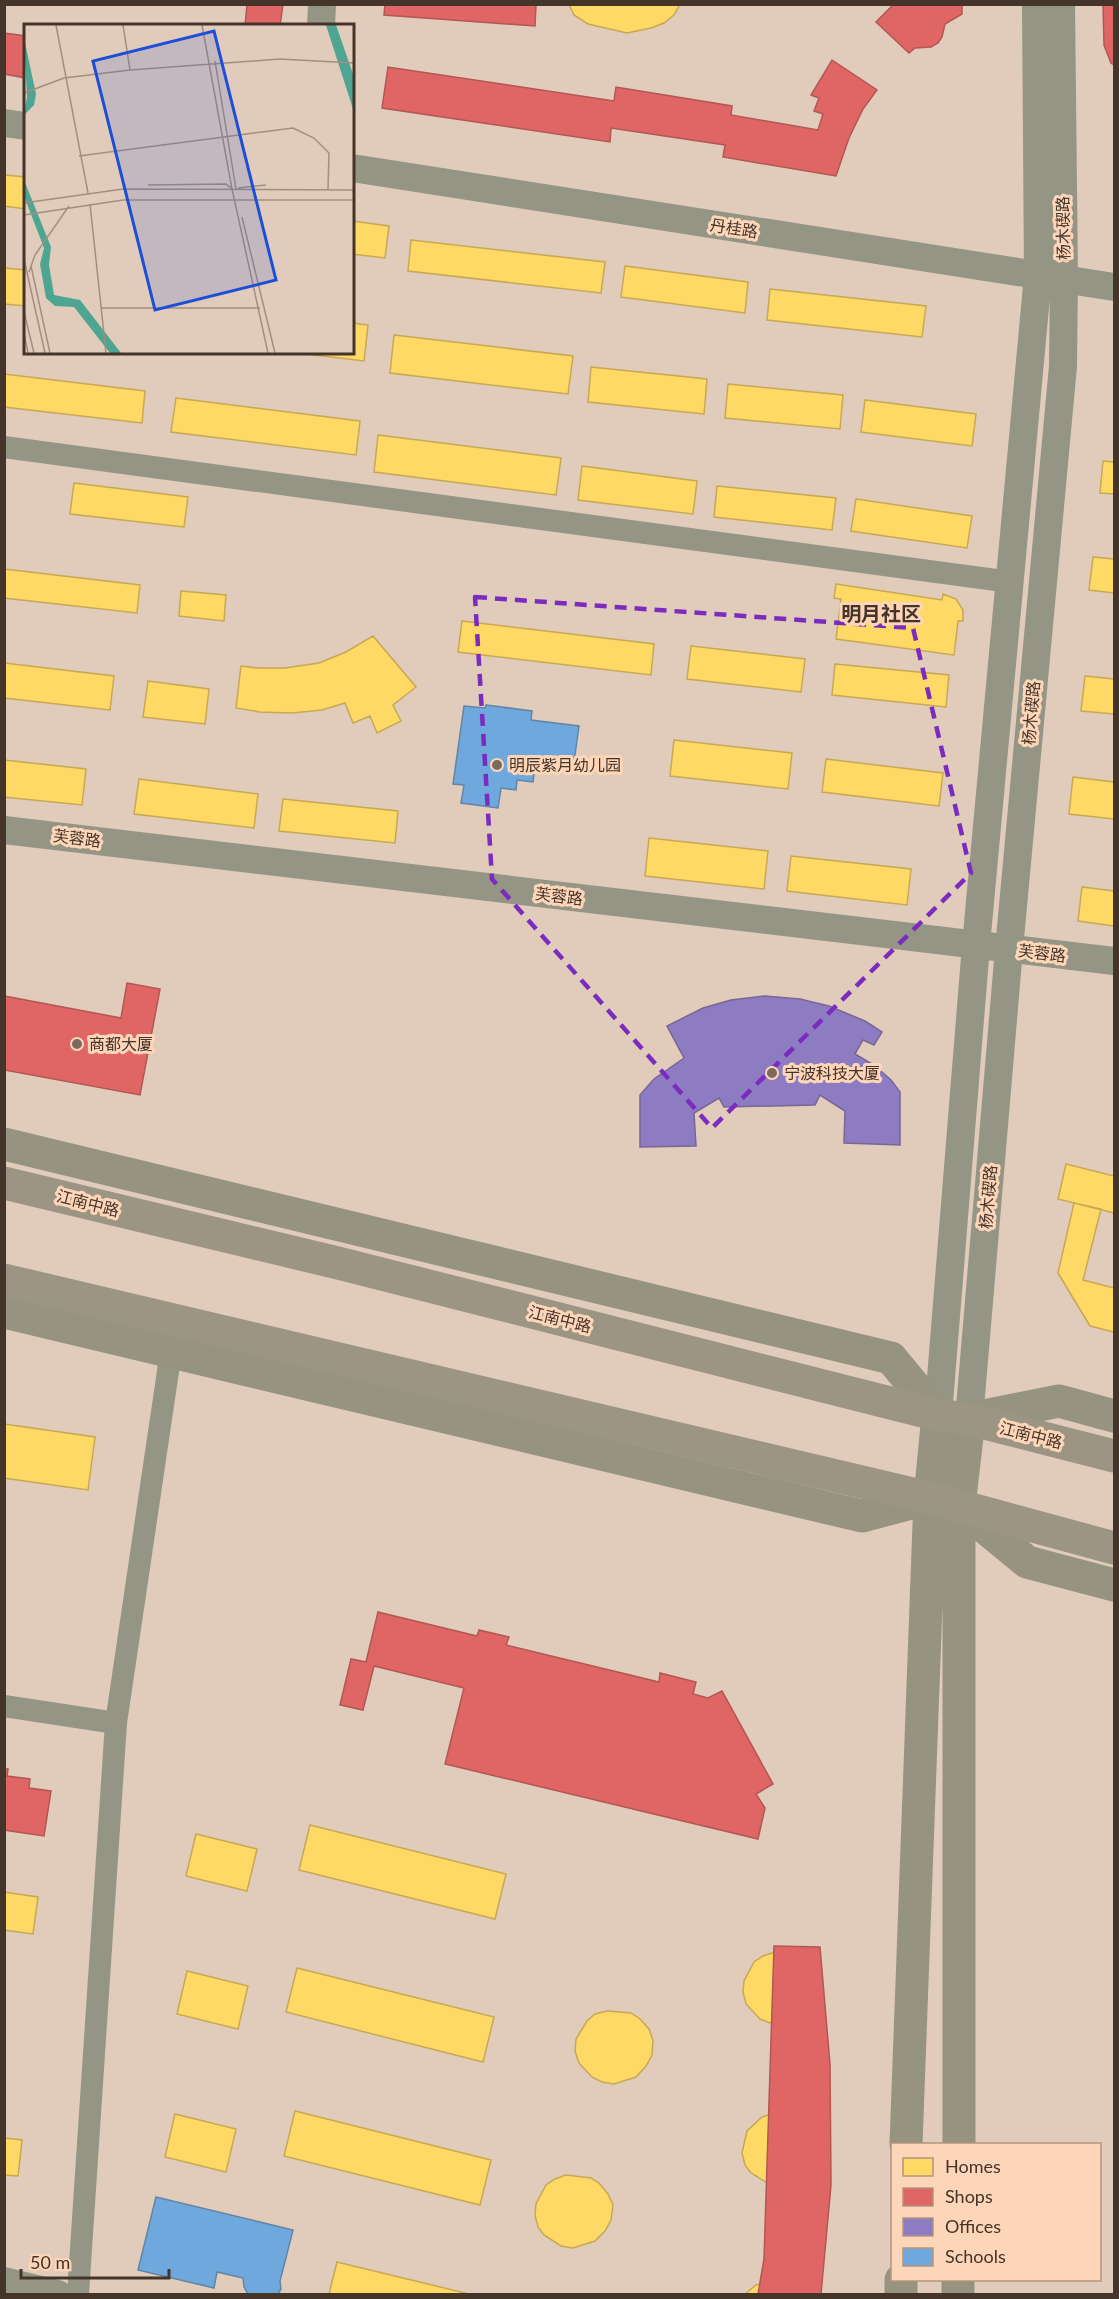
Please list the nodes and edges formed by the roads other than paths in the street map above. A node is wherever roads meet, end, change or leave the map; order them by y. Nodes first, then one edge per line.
1 (322, 4) edge
2 (1036, 4) edge
3 (1061, 4) edge
4 (321, 24) edge
5 (4, 123) edge
6 (24, 126) edge
7 (354, 168) edge
8 (1051, 277) junction
9 (1114, 287) edge
10 (4, 447) edge
11 (1011, 582) junction
12 (4, 830) edge
13 (976, 945) junction
14 (1009, 949) junction
15 (1114, 961) edge
16 (4, 1144) edge
17 (4, 1183) edge
18 (4, 1280) edge
19 (4, 1311) edge
20 (171, 1351) junction
21 (1114, 1416) edge
22 (953, 1417) junction
23 (1114, 1456) edge
24 (945, 1502) junction
25 (1114, 1548) edge
26 (1114, 1585) edge
27 (4, 1706) edge
28 (116, 1723) junction
29 (906, 2143) edge
30 (959, 2143) edge
31 (4, 2281) edge
32 (58, 2295) edge
33 (78, 2295) edge

1 - 4 street
2 - 8 street, 杨木碶路
3 - 8 street, 杨木碶路
5 - 6 street
7 - 8 street, 丹桂路
8 - 9 street, 丹桂路
8 - 11 street, 杨木碶路
8 - 14 street, 杨木碶路
10 - 11 street
11 - 13 street, 杨木碶路
12 - 13 street, 芙蓉路
13 - 14 street, 芙蓉路
13 - 22 street, 杨木碶路
14 - 15 street, 芙蓉路
14 - 22 street, 杨木碶路
16 - 22 main road
17 - 22 main road, 江南中路
18 - 24 main road
19 - 20 main road
20 - 24 main road
20 - 28 street
21 - 22 main road
22 - 23 main road, 江南中路
22 - 24 main road
24 - 25 main road
24 - 26 main road
24 - 29 main road
24 - 30 main road
27 - 28 street
28 - 33 street
31 - 32 street

